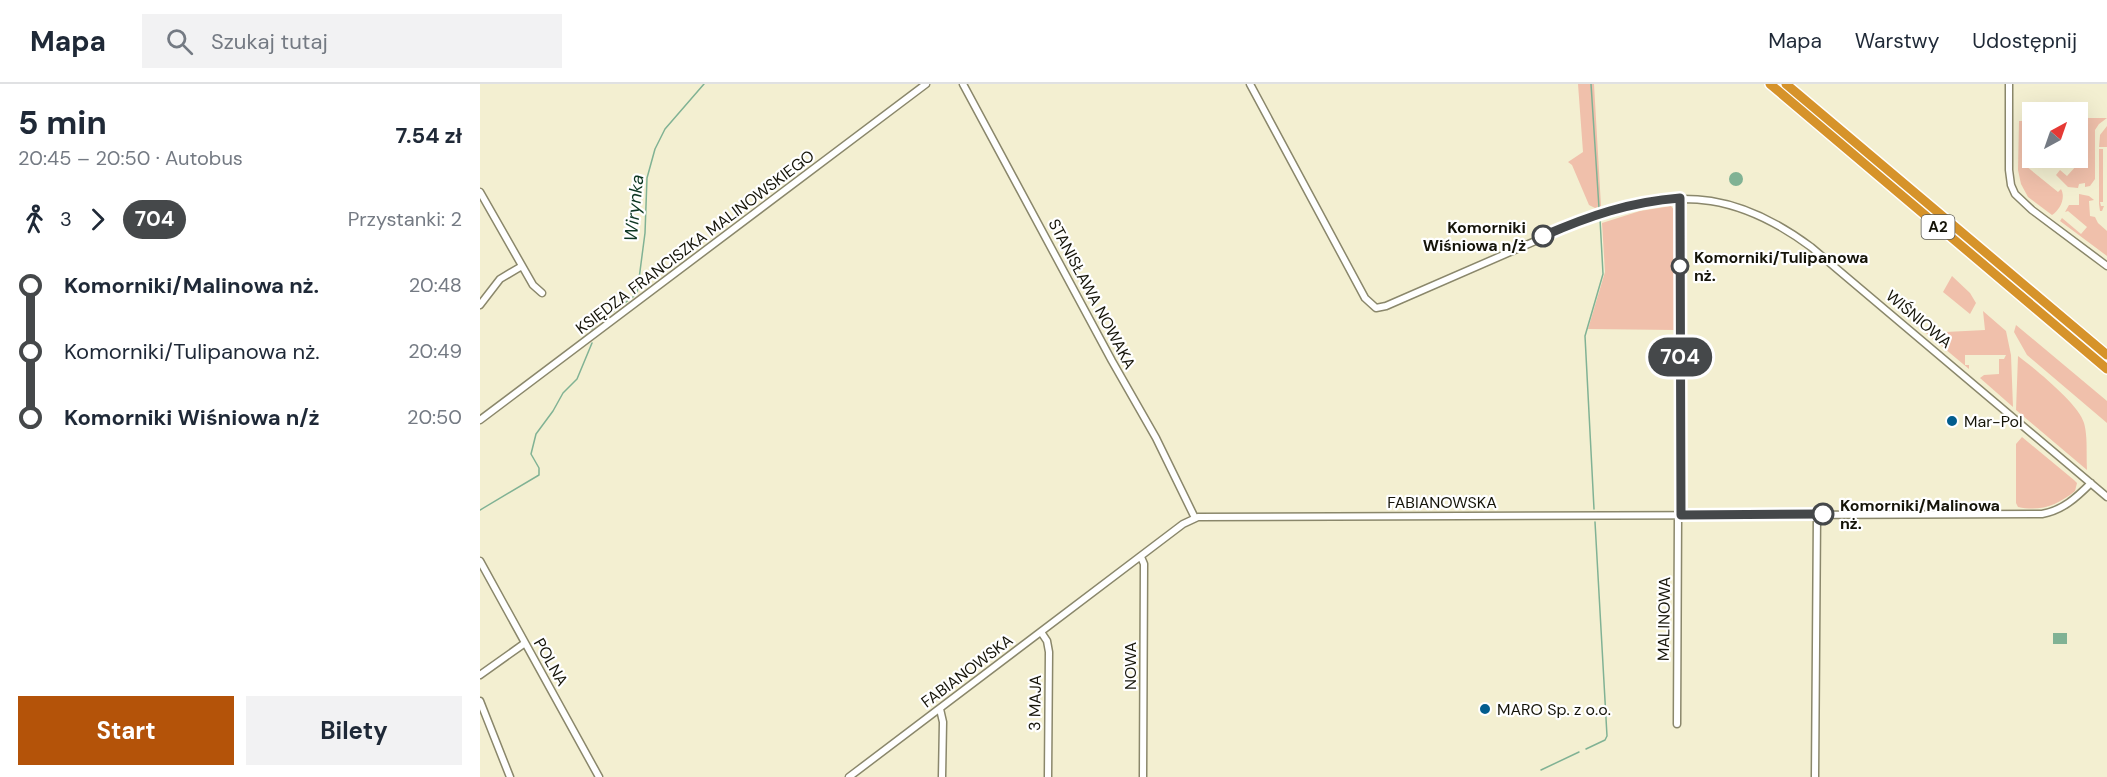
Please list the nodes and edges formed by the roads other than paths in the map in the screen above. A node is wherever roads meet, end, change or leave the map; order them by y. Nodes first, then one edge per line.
1 (926, 84) edge
2 (963, 84) edge
3 (1250, 84) edge
4 (1770, 84) edge
5 (1786, 84) edge
6 (2009, 84) edge
7 (480, 193) edge
8 (1680, 198) junction
9 (522, 266) junction
10 (2107, 266) edge
11 (542, 293) dead end
12 (480, 305) edge
13 (2107, 355) edge
14 (2107, 369) edge
15 (480, 420) edge
16 (2091, 483) junction
17 (2107, 497) edge
18 (1817, 514) junction
19 (1680, 515) junction
20 (1195, 518) junction
21 (1141, 557) junction
22 (480, 561) edge
23 (1041, 632) junction
24 (525, 643) junction
25 (480, 675) edge
26 (480, 701) edge
27 (940, 709) junction
28 (1677, 724) dead end
29 (510, 777) edge
30 (599, 777) edge
31 (849, 777) edge
32 (942, 777) edge
33 (1048, 777) edge
34 (1143, 777) edge
35 (1815, 777) edge

1 - 15 street, KSIĘDZA FRANCISZKA MALINOWSKIEGO
2 - 20 street, STANISŁAWA NOWAKA
3 - 8 street, WIŚNIOWA
4 - 14 highway, A2
5 - 13 highway, A2
6 - 10 street
7 - 9 street
8 - 16 street, WIŚNIOWA
8 - 19 street, MALINOWA
9 - 11 street
9 - 12 street
16 - 17 street
16 - 18 street, FABIANOWSKA
18 - 19 street, FABIANOWSKA
18 - 35 street
19 - 20 street, FABIANOWSKA
19 - 28 street, MALINOWA
20 - 21 street, FABIANOWSKA
21 - 23 street, FABIANOWSKA
21 - 34 street, NOWA
22 - 24 street, POLNA
23 - 27 street, FABIANOWSKA
23 - 33 street, 3 MAJA
24 - 25 street
24 - 30 street, POLNA
26 - 29 street
27 - 31 street, FABIANOWSKA
27 - 32 street

